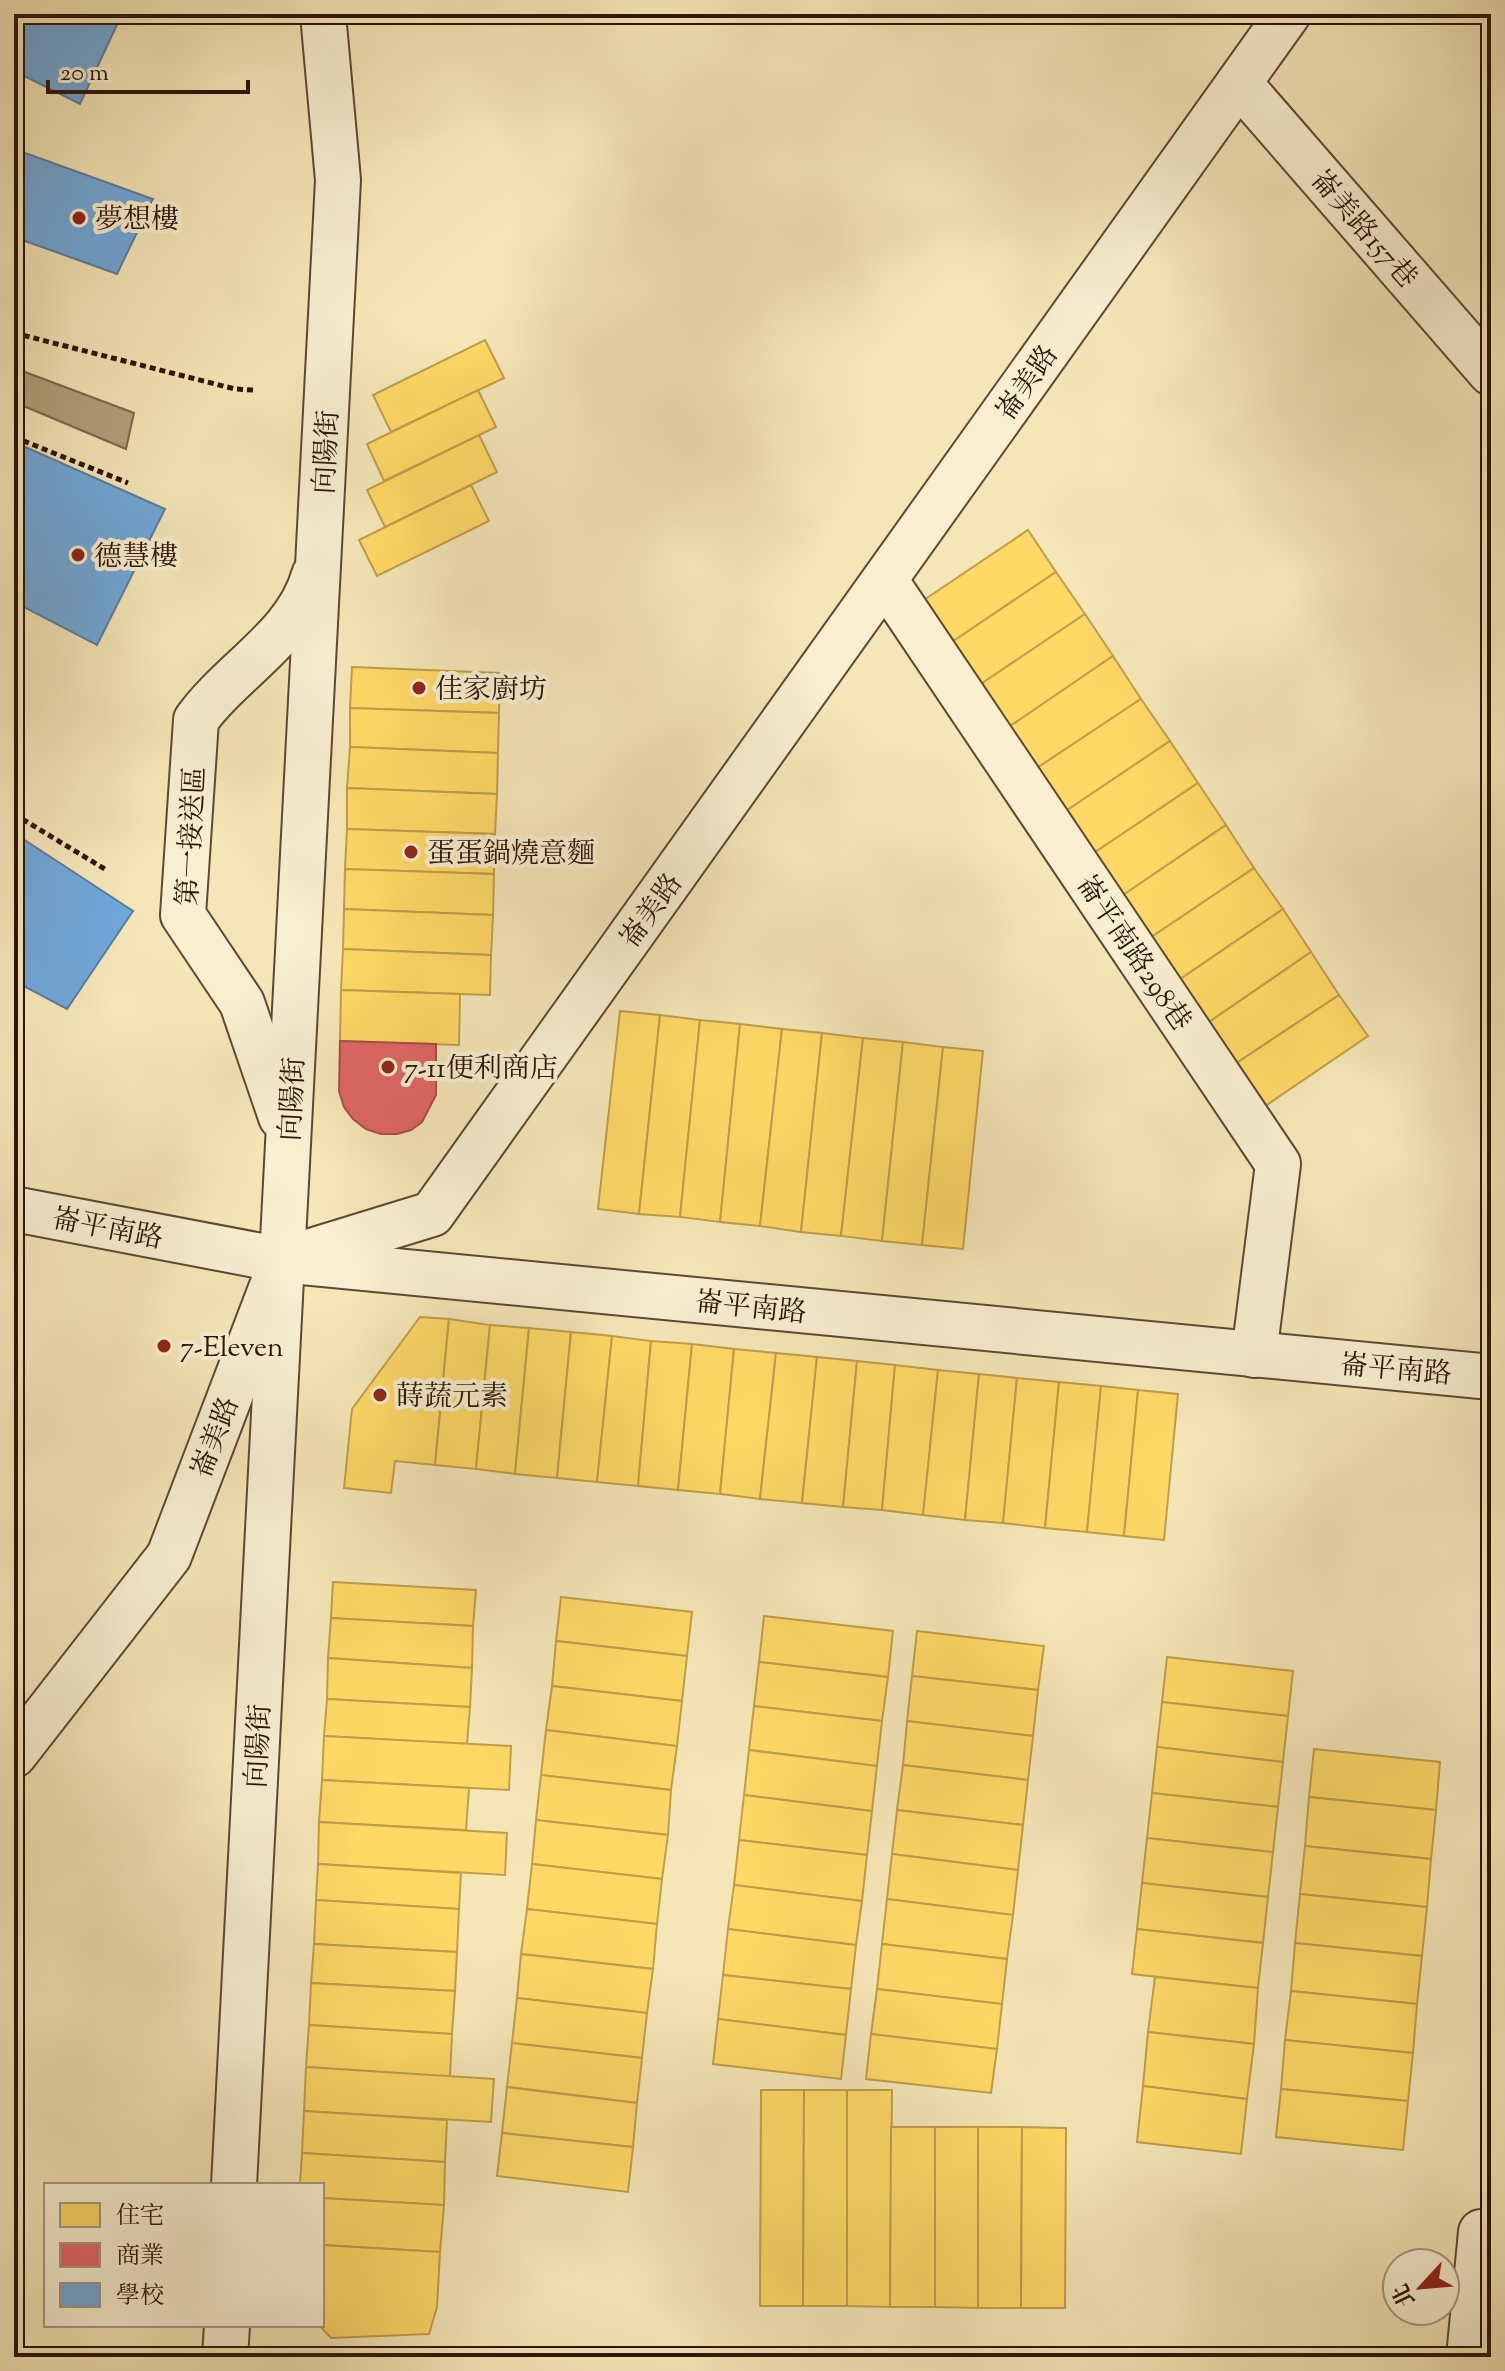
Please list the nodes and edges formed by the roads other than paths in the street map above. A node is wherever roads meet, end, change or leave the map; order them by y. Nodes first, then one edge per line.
1 (323, 14) edge
2 (1288, 14) edge
3 (1239, 83) junction
4 (1491, 373) edge
5 (320, 553) junction
6 (885, 580) junction
7 (288, 1138) junction
8 (14, 1209) edge
9 (282, 1260) junction
10 (1254, 1355) junction
11 (1491, 1377) edge
12 (14, 1755) edge
13 (234, 2183) edge
14 (1481, 2232) dead end
15 (227, 2327) edge
16 (225, 2357) edge
17 (1469, 2357) edge

1 - 5 street, 向陽街
2 - 3 street, 崙美路
3 - 4 street, 崙美路157巷
3 - 6 street, 崙美路
5 - 7 street, 向陽街
5 - 7 street, 第一接送區
6 - 9 street, 崙美路
6 - 10 street, 崙平南路298巷
7 - 9 street, 向陽街
8 - 9 street, 崙平南路
9 - 10 street, 崙平南路
9 - 12 street, 崙美路
9 - 13 street, 向陽街
10 - 11 street, 崙平南路
14 - 17 street
15 - 16 street

